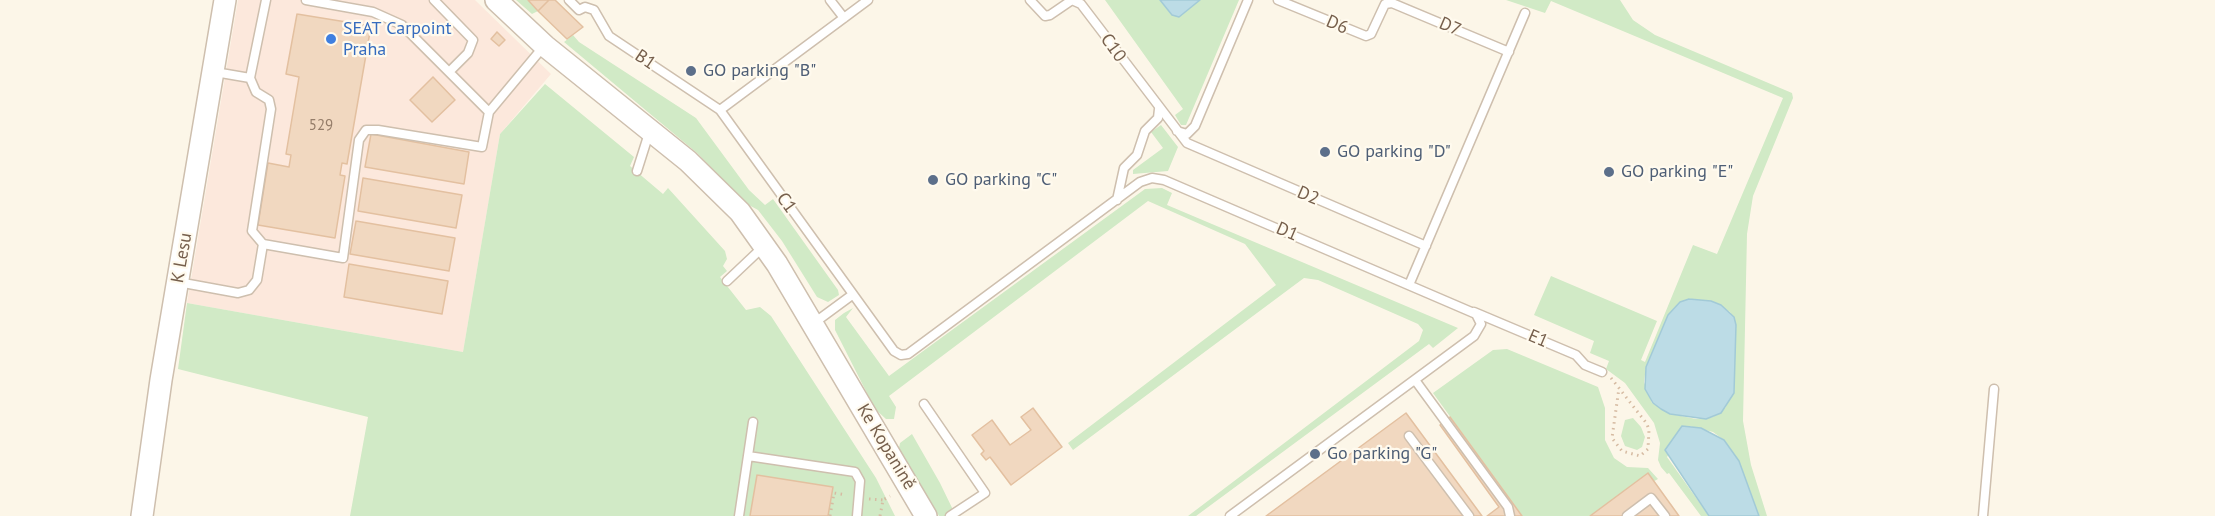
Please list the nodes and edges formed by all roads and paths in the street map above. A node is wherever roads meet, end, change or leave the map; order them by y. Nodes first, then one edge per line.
1 (225, 0) edge
2 (266, 0) edge
3 (306, 0) edge
4 (434, 0) edge
5 (496, 0) edge
6 (569, 0) edge
7 (830, 0) edge
8 (867, 0) edge
9 (1030, 0) edge
10 (1248, 0) edge
11 (1278, 0) edge
12 (1392, 3) joint
13 (1525, 13) dead end
14 (844, 18) junction
15 (544, 46) junction
16 (1509, 52) junction
17 (213, 71) junction
18 (449, 72) junction
19 (250, 78) junction
20 (1159, 109) junction
21 (720, 110) junction
22 (489, 112) junction
23 (650, 130) junction
24 (1176, 130) junction
25 (1190, 146) joint
26 (637, 171) dead end
27 (1116, 201) junction
28 (263, 243) junction
29 (765, 245) junction
30 (1426, 246) junction
31 (727, 281) dead end
32 (178, 282) junction
33 (1409, 285) junction
34 (852, 295) junction
35 (1471, 310) junction
36 (813, 324) junction
37 (1602, 372) joint
38 (1415, 380) junction
39 (1619, 388) junction
40 (1994, 389) dead end
41 (924, 404) dead end
42 (753, 422) dead end
43 (1409, 436) dead end
44 (748, 456) junction
45 (851, 496) dead end
46 (890, 496) dead end
47 (867, 499) dead end
48 (883, 500) junction
49 (142, 516) edge
50 (739, 516) edge
51 (830, 516) edge
52 (857, 516) edge
53 (880, 516) edge
54 (926, 516) edge
55 (950, 516) edge
56 (1230, 516) edge
57 (1469, 516) edge
58 (1510, 516) edge
59 (1627, 516) edge
60 (1665, 516) edge
61 (1983, 516) edge

1 - 17 street, K Lesu
2 - 19 lane
3 - 18 lane
4 - 18 lane
5 - 15 street, Ke Kopanině
6 - 21 lane, B1
7 - 14 lane
8 - 14 lane
9 - 20 lane, C10
10 - 24 lane
11 - 12 lane, D6
12 - 16 lane, D7
13 - 16 lane
14 - 21 lane
15 - 22 lane
15 - 23 street, Ke Kopanině
16 - 30 lane
17 - 19 lane
17 - 32 street, K Lesu
18 - 22 lane
19 - 28 lane
20 - 24 lane, C10
20 - 27 lane
21 - 34 lane, C1
22 - 28 lane
23 - 26 lane
23 - 29 street, Ke Kopanině
24 - 25 lane, C10
25 - 30 lane, D2
27 - 33 lane, D1
27 - 34 lane, C1
28 - 32 lane
29 - 31 lane
29 - 36 street, Ke Kopanině
30 - 33 lane
32 - 49 street, K Lesu
33 - 35 lane, E1
34 - 36 lane
35 - 37 lane, E1
35 - 38 lane, E1
36 - 54 street, Ke Kopanině
37 - 39 path
38 - 56 lane
38 - 58 lane
39 - 39 path
40 - 61 lane
41 - 55 lane
42 - 44 lane
43 - 57 lane
44 - 50 lane
44 - 52 lane
45 - 51 path
46 - 48 path
47 - 48 path
48 - 53 path
59 - 60 lane

